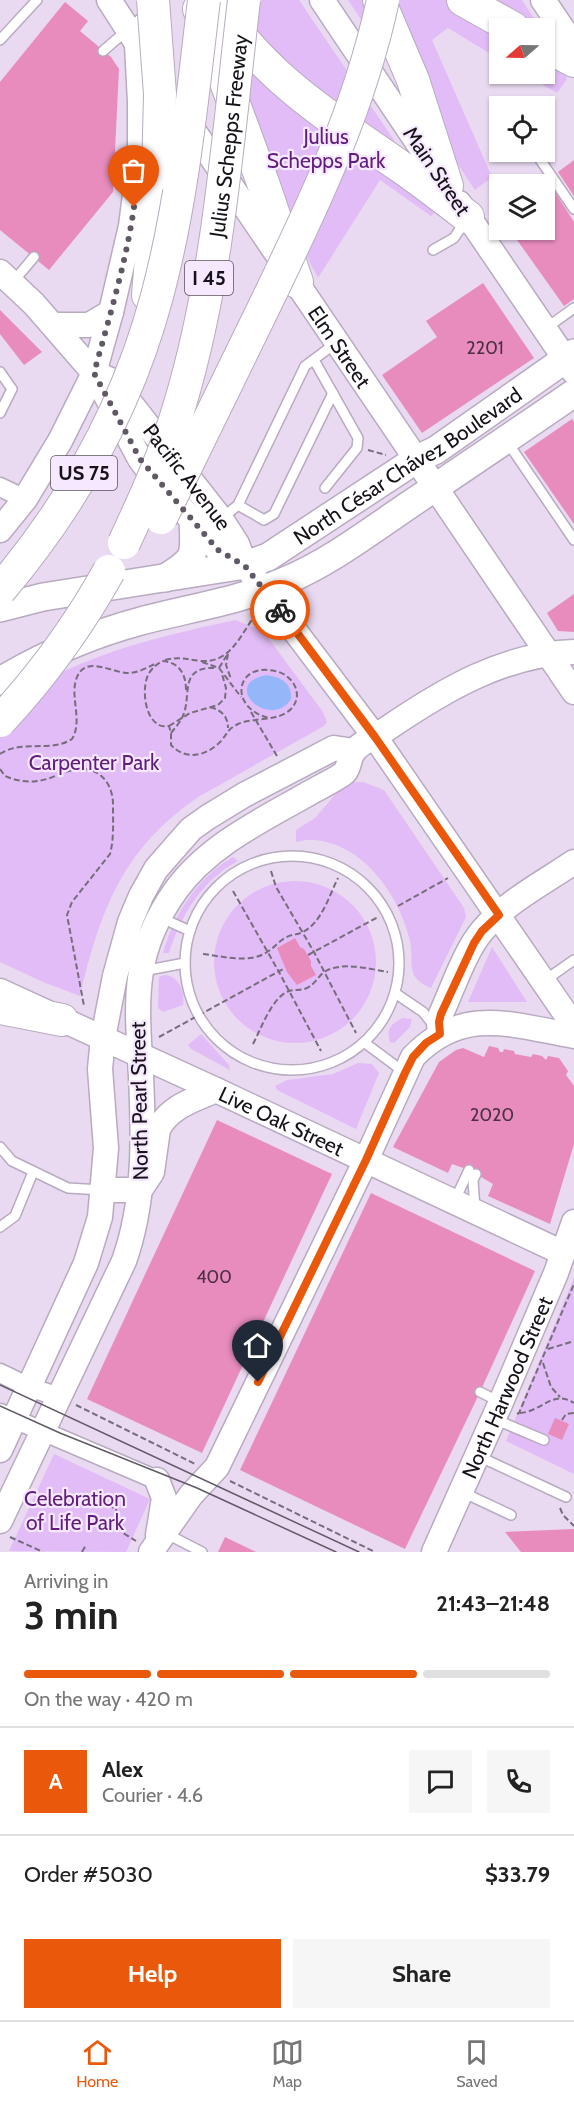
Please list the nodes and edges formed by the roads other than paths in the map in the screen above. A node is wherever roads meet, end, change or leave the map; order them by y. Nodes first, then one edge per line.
1 (37, 0) edge
2 (109, 0) edge
3 (152, 0) edge
4 (196, 0) edge
5 (204, 0) edge
6 (214, 0) edge
7 (244, 0) edge
8 (322, 0) edge
9 (381, 0) edge
10 (463, 0) edge
11 (543, 0) edge
12 (495, 18) edge
13 (133, 36) junction
14 (0, 40) edge
15 (574, 46) edge
16 (103, 51) dead end
17 (555, 51) edge
18 (574, 61) edge
19 (542, 162) edge
20 (447, 186) junction
21 (574, 209) edge
22 (468, 217) junction
23 (433, 250) dead end
24 (33, 257) dead end
25 (6, 277) edge
26 (297, 282) junction
27 (574, 308) edge
28 (111, 312) junction
29 (53, 325) junction
30 (545, 329) junction
31 (144, 342) junction
32 (338, 342) junction
33 (314, 360) junction
34 (571, 361) edge
35 (0, 372) edge
36 (94, 373) junction
37 (333, 393) junction
38 (574, 393) edge
39 (0, 413) edge
40 (506, 440) junction
41 (404, 458) junction
42 (0, 486) edge
43 (436, 487) junction
44 (325, 488) dead end
45 (25, 499) junction
46 (230, 512) junction
47 (193, 521) junction
48 (0, 530) edge
49 (574, 540) edge
50 (124, 543) junction
51 (245, 566) junction
52 (165, 578) junction
53 (264, 589) junction
54 (0, 590) edge
55 (0, 608) edge
56 (123, 627) junction
57 (574, 652) edge
58 (549, 653) junction
59 (0, 681) edge
60 (574, 692) edge
61 (0, 721) edge
62 (375, 737) junction
63 (354, 751) junction
64 (574, 862) edge
65 (159, 915) junction
66 (499, 915) junction
67 (190, 931) junction
68 (574, 960) edge
69 (185, 963) junction
70 (141, 971) junction
71 (544, 981) junction
72 (0, 991) edge
73 (395, 993) junction
74 (0, 1008) edge
75 (73, 1013) junction
76 (574, 1026) edge
77 (440, 1034) junction
78 (574, 1036) edge
79 (103, 1038) junction
80 (365, 1043) junction
81 (140, 1055) junction
82 (405, 1073) junction
83 (216, 1090) junction
84 (142, 1104) junction
85 (104, 1105) junction
86 (0, 1147) edge
87 (366, 1160) junction
88 (33, 1172) junction
89 (104, 1190) junction
90 (140, 1190) junction
91 (465, 1207) junction
92 (574, 1222) edge
93 (0, 1227) edge
94 (563, 1253) junction
95 (0, 1373) edge
96 (29, 1387) junction
97 (66, 1401) junction
98 (501, 1410) junction
99 (7, 1416) edge
100 (41, 1432) junction
101 (544, 1440) dead end
102 (0, 1450) edge
103 (478, 1456) junction
104 (157, 1480) joint
105 (462, 1492) junction
106 (566, 1497) dead end
107 (512, 1515) dead end
108 (5, 1529) edge
109 (154, 1545) edge
110 (202, 1552) edge
111 (434, 1552) edge

1 - 14 lane
2 - 13 main road, Elm Street
3 - 13 lane
3 - 31 highway, bridge
4 - 26 highway
5 - 31 highway, Julius Schepps Freeway / US 75, bridge
6 - 22 highway
7 - 50 highway, Julius Schepps Freeway / I 45, bridge
8 - 20 main road, Main Street
9 - 20 highway
9 - 50 highway, bridge
10 - 12 highway
11 - 15 main road
13 - 16 lane
13 - 26 main road, Elm Street
13 - 28 main road
17 - 18 highway
19 - 21 lane
20 - 22 main road, Main Street
22 - 23 lane
22 - 30 main road, Main Street
24 - 25 lane
25 - 29 main road, Pacific Avenue
26 - 32 main road, Elm Street
27 - 30 lane
28 - 29 main road
28 - 36 main road
29 - 36 main road, Pacific Avenue
30 - 34 main road, Main Street
31 - 54 highway, Julius Schepps Freeway / US 75, bridge
32 - 33 lane
32 - 41 main road, Elm Street
33 - 37 lane
33 - 46 lane
34 - 41 main road, North César Chávez Boulevard
35 - 39 lane
36 - 45 main road
36 - 46 main road, Pacific Avenue
36 - 47 main road, Pacific Avenue
37 - 44 lane
37 - 46 lane
38 - 40 main road, North César Chávez Boulevard
40 - 43 main road, North César Chávez Boulevard
40 - 49 lane
41 - 43 main road, Elm Street
41 - 51 main road, North César Chávez Boulevard
42 - 45 street
43 - 53 main road, North César Chávez Boulevard
43 - 58 main road, Elm Street
45 - 48 main road
46 - 51 main road, Pacific Avenue
47 - 51 main road, Pacific Avenue
47 - 52 main road
50 - 61 highway, Julius Schepps Freeway / I 45, bridge
51 - 52 main road
51 - 53 main road, Pacific Avenue
51 - 56 main road
52 - 55 main road
53 - 56 main road, North César Chávez Boulevard
53 - 62 main road, Pacific Avenue
56 - 59 main road
57 - 58 main road, North Pearl Street
58 - 60 main road, Elm Street
58 - 62 main road, North Pearl Street
62 - 63 main road, North Pearl Street
62 - 66 main road, Pacific Avenue
63 - 65 main road, North Pearl Street
63 - 79 main road, North Pearl Street
64 - 66 main road
65 - 67 lane
65 - 70 main road, North Pearl Street
66 - 71 main road, Pacific Avenue
66 - 77 main road
67 - 69 lane
67 - 73 lane
68 - 71 lane
69 - 70 lane
69 - 80 lane
70 - 81 main road, North Pearl Street
71 - 76 main road, Pacific Avenue
72 - 75 main road, Live Oak Street
73 - 77 lane
73 - 80 lane
74 - 75 highway
75 - 79 main road, Live Oak Street
77 - 78 main road
77 - 82 main road
79 - 81 main road, Live Oak Street
79 - 85 main road, North Pearl Street
80 - 82 lane
81 - 83 main road, Live Oak Street
81 - 84 main road, North Pearl Street
82 - 87 main road
83 - 87 main road, Live Oak Street
83 - 90 main road
84 - 85 main road
84 - 90 main road, North Pearl Street
85 - 89 main road, North Pearl Street
86 - 88 lane
87 - 91 main road, Live Oak Street
87 - 109 main road
88 - 89 lane
88 - 93 lane
89 - 90 main road
89 - 96 main road, North Pearl Street
90 - 97 main road, North Pearl Street
91 - 91 lane
91 - 94 main road, Live Oak Street
92 - 94 main road, North Harwood Street
94 - 98 main road, North Harwood Street
95 - 96 street
96 - 97 street
96 - 99 main road, North Pearl Street
97 - 100 main road, North Pearl Street
98 - 101 lane
98 - 103 main road, North Harwood Street
99 - 100 street
99 - 102 main road, North Pearl Street
100 - 104 street
100 - 108 main road, North Pearl Street
103 - 105 main road, North Harwood Street
103 - 106 lane
104 - 109 main road
105 - 107 lane
105 - 111 main road, North Harwood Street
109 - 110 lane

